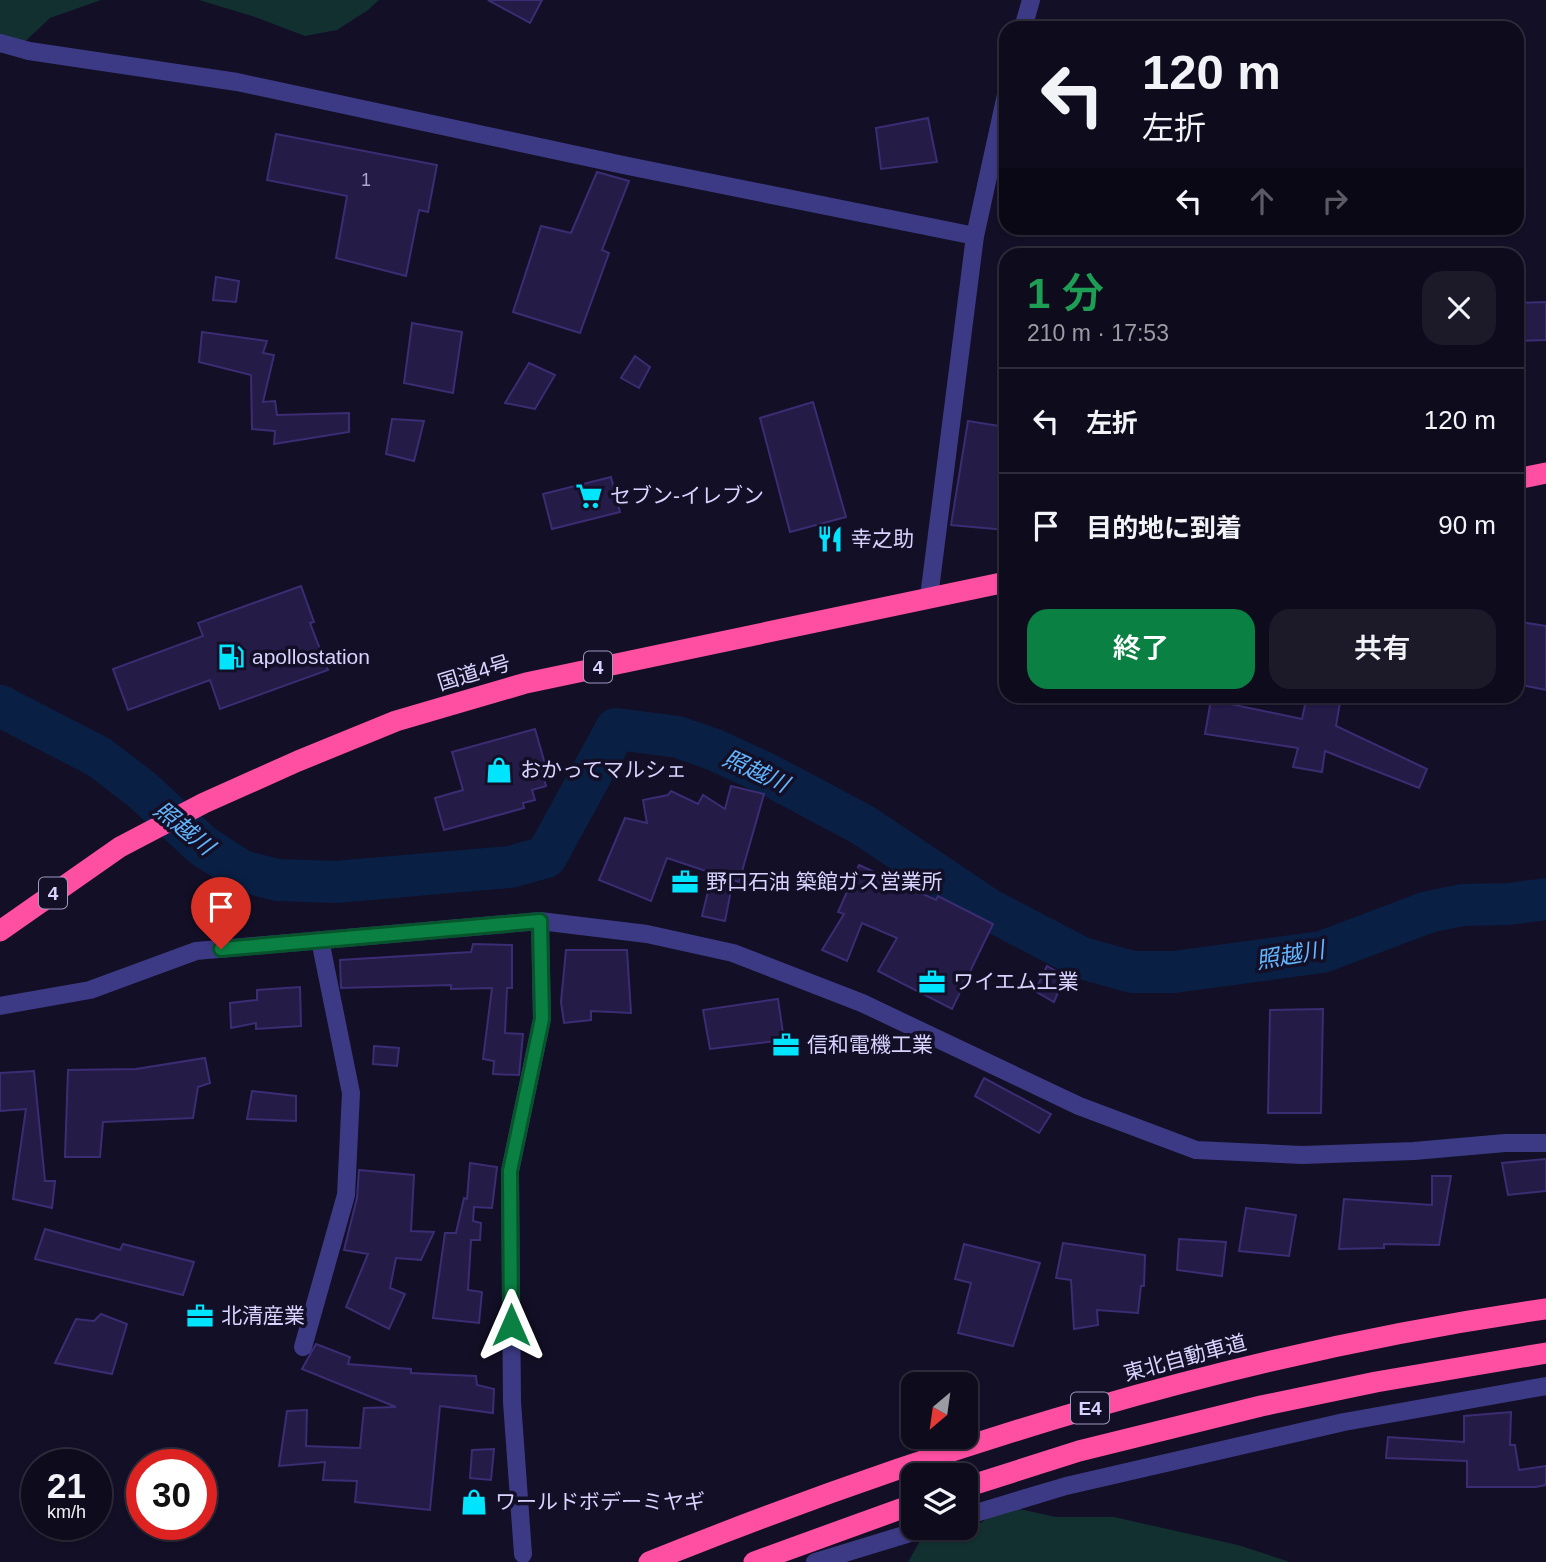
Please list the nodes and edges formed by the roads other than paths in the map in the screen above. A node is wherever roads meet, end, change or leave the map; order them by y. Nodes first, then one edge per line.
1 (1031, 0) edge
2 (1026, 21) edge
3 (0, 43) edge
4 (999, 127) edge
5 (975, 236) junction
6 (1546, 473) edge
7 (1524, 478) edge
8 (999, 583) edge
9 (929, 597) junction
10 (540, 921) junction
11 (0, 931) edge
12 (320, 940) junction
13 (0, 1006) edge
14 (1546, 1143) edge
15 (1546, 1309) edge
16 (303, 1348) dead end
17 (1546, 1353) edge
18 (1546, 1387) edge
19 (978, 1483) edge
20 (901, 1509) edge
21 (978, 1512) edge
22 (901, 1536) edge
23 (523, 1554) dead end
24 (649, 1562) edge
25 (754, 1562) edge
26 (815, 1562) edge

1 - 2 street
3 - 5 street
4 - 5 street
5 - 9 street
6 - 7 highway
8 - 9 highway, 国道4号 / 4
9 - 11 highway, 国道4号 / 4
10 - 12 street
10 - 14 street
10 - 23 street
12 - 13 street
12 - 16 street
15 - 24 highway, 東北自動車道 / E4
17 - 19 highway, E4
18 - 21 street
20 - 25 highway
22 - 26 street

